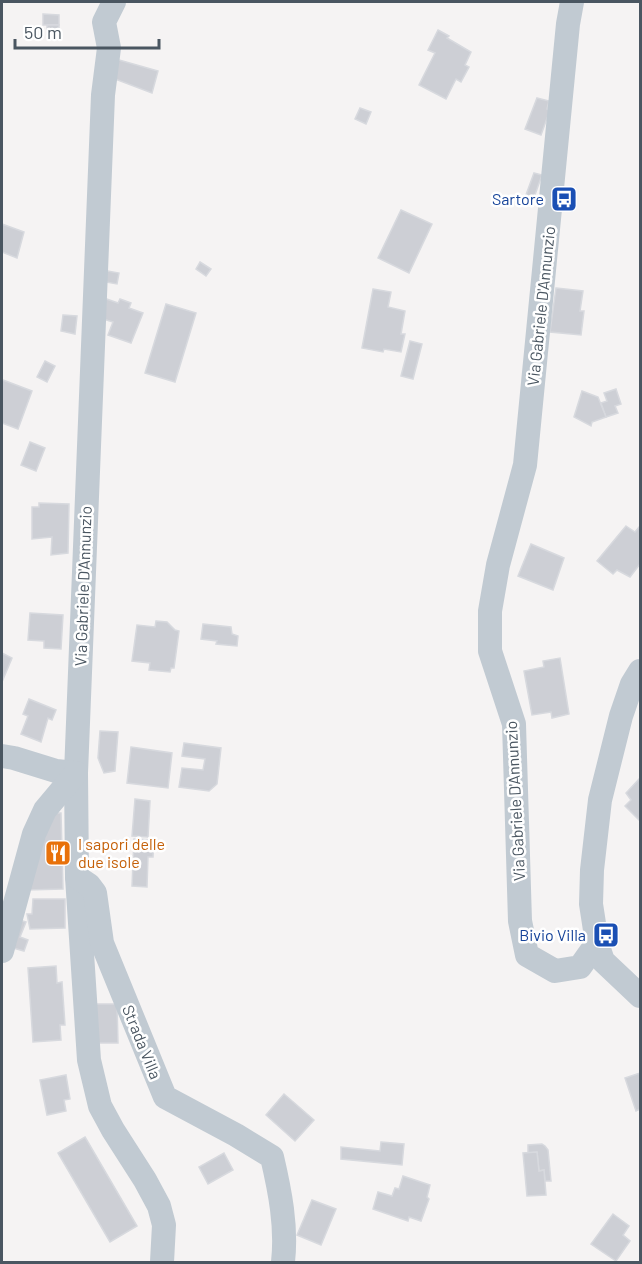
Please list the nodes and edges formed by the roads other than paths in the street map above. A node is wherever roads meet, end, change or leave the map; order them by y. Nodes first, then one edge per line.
1 (114, 2) edge
2 (572, 2) edge
3 (640, 671) edge
4 (2, 756) edge
5 (76, 773) junction
6 (77, 877) junction
7 (597, 944) junction
8 (2, 951) edge
9 (637, 991) edge
10 (162, 1263) edge
11 (283, 1263) edge

1 - 5 street, Via Gabriele D'Annunzio
2 - 7 street, Via Gabriele D'Annunzio
3 - 7 street
4 - 5 street
5 - 6 street, Via Gabriele D'Annunzio
5 - 8 street
6 - 10 street, Via Gabriele D'Annunzio
6 - 11 street, Strada Villa
7 - 9 street

